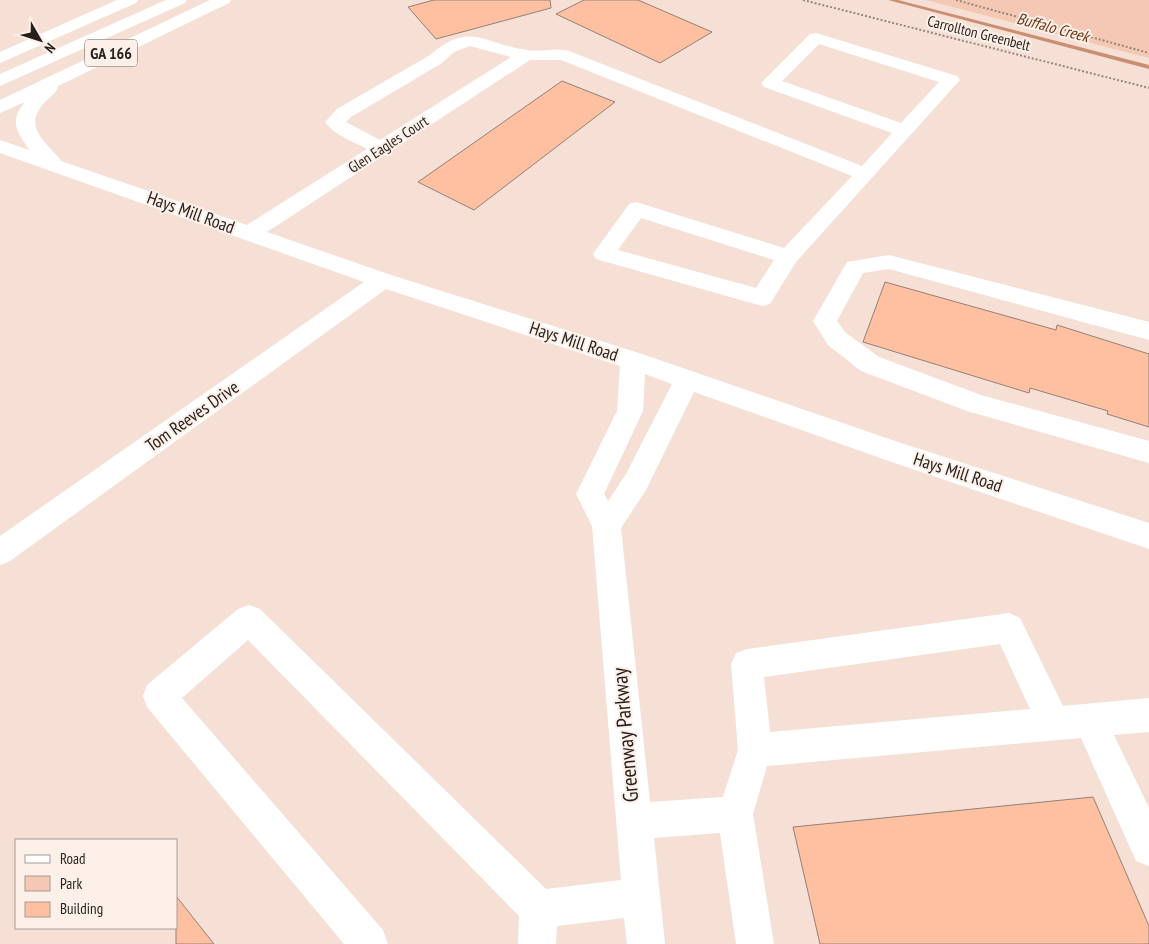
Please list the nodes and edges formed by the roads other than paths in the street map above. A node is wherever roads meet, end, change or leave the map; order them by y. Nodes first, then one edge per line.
1 (110, 0) edge
2 (130, 0) edge
3 (178, 0) edge
4 (223, 0) edge
5 (0, 46) edge
6 (526, 55) junction
7 (0, 58) edge
8 (60, 78) junction
9 (0, 81) edge
10 (0, 106) edge
11 (904, 131) junction
12 (0, 146) edge
13 (380, 148) junction
14 (53, 163) junction
15 (865, 174) junction
16 (250, 233) junction
17 (788, 256) junction
18 (383, 280) junction
19 (1149, 331) edge
20 (633, 360) junction
21 (687, 379) junction
22 (1149, 452) edge
23 (606, 526) junction
24 (1149, 536) edge
25 (0, 552) edge
26 (1149, 715) edge
27 (1090, 720) junction
28 (1054, 723) junction
29 (755, 750) junction
30 (735, 814) junction
31 (633, 821) junction
32 (1149, 848) edge
33 (641, 897) junction
34 (538, 926) edge
35 (369, 944) edge
36 (646, 944) edge
37 (755, 944) edge

1 - 5 street
2 - 7 street, GA 166
3 - 9 street
4 - 8 street, GA 166
6 - 13 street, Glen Eagles Court
6 - 13 street
6 - 15 street
8 - 10 street, GA 166
8 - 14 street
11 - 11 street
11 - 15 street
12 - 14 street, Hays Mill Road
13 - 16 street, Glen Eagles Court
14 - 16 street, Hays Mill Road
15 - 17 street
16 - 18 street, Hays Mill Road
17 - 17 street
18 - 20 street, Hays Mill Road
18 - 25 street, Tom Reeves Drive
19 - 22 street
20 - 21 street, Hays Mill Road
20 - 23 street
21 - 23 street
21 - 24 street, Hays Mill Road
23 - 31 street, Greenway Parkway
26 - 27 street
27 - 28 street
27 - 32 street
28 - 29 street
28 - 29 street
29 - 30 street
30 - 31 street
30 - 37 street
31 - 33 street, Greenway Parkway
33 - 34 street
33 - 36 street, Greenway Parkway
34 - 35 street

